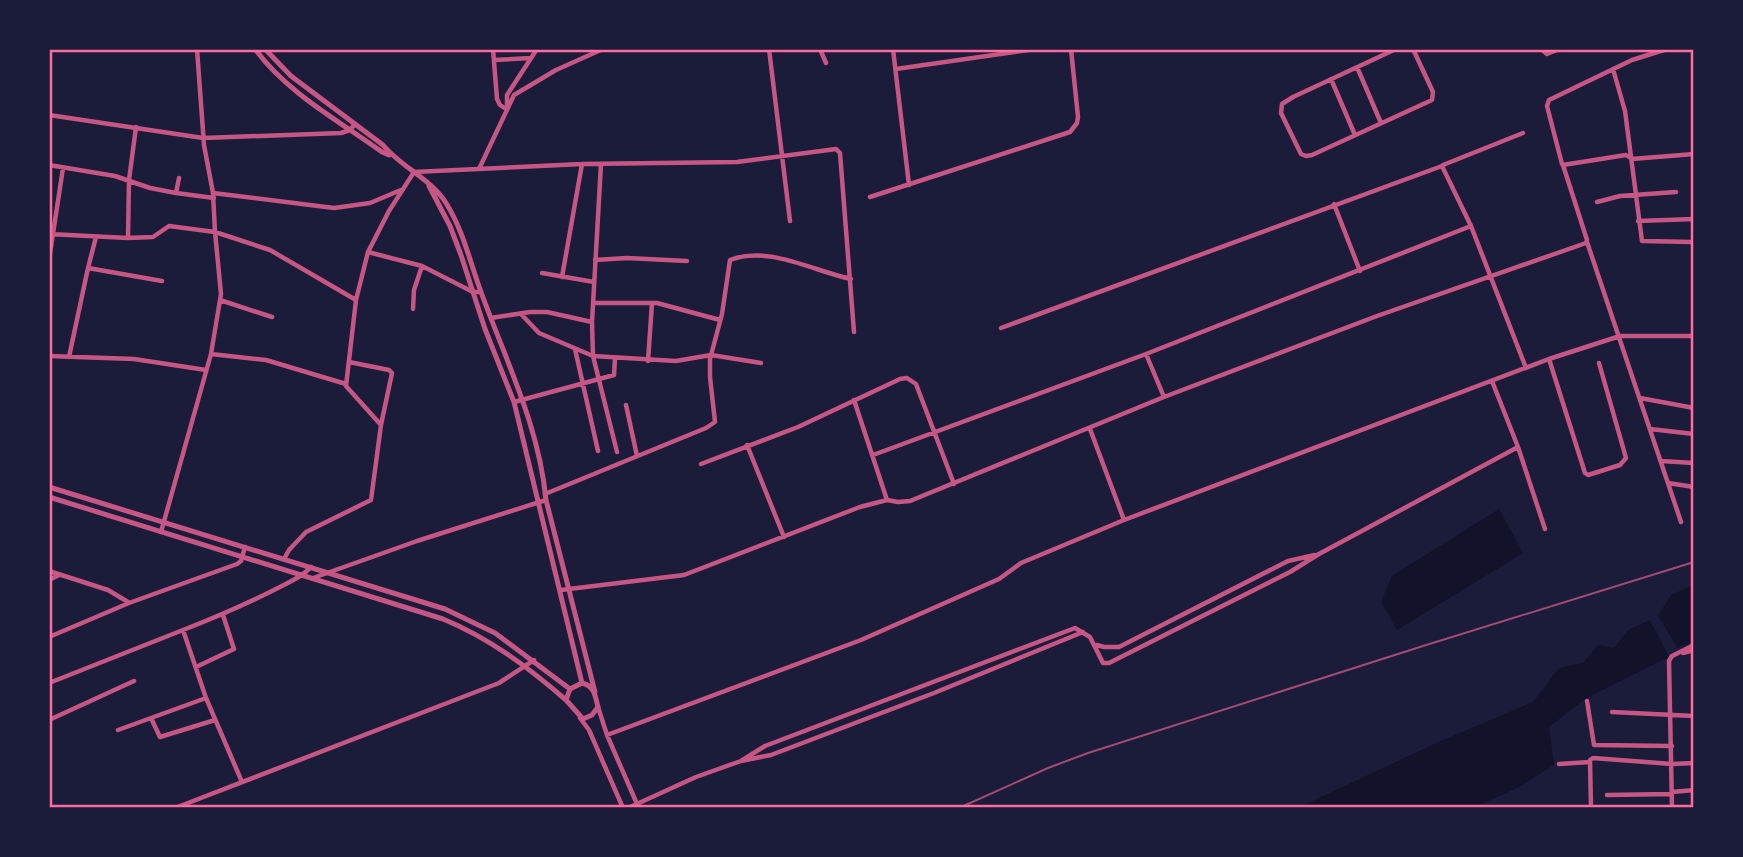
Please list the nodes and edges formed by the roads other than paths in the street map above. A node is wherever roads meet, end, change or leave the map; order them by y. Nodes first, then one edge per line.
1 (197, 49) edge
2 (254, 49) edge
3 (265, 49) edge
4 (493, 49) edge
5 (537, 49) edge
6 (603, 49) edge
7 (769, 49) edge
8 (820, 49) edge
9 (893, 49) edge
10 (1035, 49) edge
11 (1071, 49) edge
12 (1396, 49) edge
13 (1413, 49) edge
14 (1541, 49) edge
15 (1559, 49) edge
16 (1667, 49) edge
17 (531, 58) junction
18 (494, 60) junction
19 (826, 63) dead end
20 (1357, 67) junction
21 (896, 69) junction
22 (1612, 69) junction
23 (1331, 79) junction
24 (506, 107) junction
25 (49, 115) edge
26 (1381, 123) junction
27 (355, 124) junction
28 (136, 127) junction
29 (350, 130) junction
30 (1523, 133) dead end
31 (1355, 135) junction
32 (203, 138) junction
33 (1694, 153) edge
34 (783, 155) junction
35 (392, 156) junction
36 (1631, 159) junction
37 (582, 164) junction
38 (601, 164) junction
39 (49, 165) edge
40 (1562, 165) junction
41 (1443, 166) junction
42 (64, 167) junction
43 (479, 169) junction
44 (414, 172) junction
45 (179, 178) dead end
46 (129, 180) junction
47 (426, 182) junction
48 (909, 185) junction
49 (403, 189) junction
50 (1676, 192) dead end
51 (176, 193) junction
52 (1635, 194) junction
53 (213, 196) junction
54 (870, 197) dead end
55 (1597, 202) dead end
56 (1334, 204) junction
57 (1694, 219) edge
58 (790, 221) dead end
59 (1638, 221) junction
60 (1471, 226) junction
61 (215, 232) junction
62 (52, 234) edge
63 (96, 237) junction
64 (128, 238) junction
65 (1587, 242) junction
66 (1694, 242) edge
67 (368, 252) junction
68 (49, 260) edge
69 (595, 260) junction
70 (687, 261) dead end
71 (422, 266) junction
72 (88, 268) junction
73 (1360, 271) junction
74 (542, 273) dead end
75 (562, 277) junction
76 (1491, 278) junction
77 (851, 279) junction
78 (162, 281) dead end
79 (594, 282) junction
80 (473, 292) junction
81 (481, 292) junction
82 (220, 300) junction
83 (356, 300) junction
84 (593, 303) junction
85 (652, 303) junction
86 (413, 309) dead end
87 (521, 314) junction
88 (272, 317) dead end
89 (492, 318) junction
90 (720, 320) junction
91 (592, 322) junction
92 (1001, 328) dead end
93 (854, 332) dead end
94 (1620, 336) junction
95 (1694, 336) edge
96 (575, 349) junction
97 (211, 354) junction
98 (1146, 354) junction
99 (711, 355) junction
100 (49, 356) edge
101 (593, 356) junction
102 (69, 357) junction
103 (615, 358) junction
104 (1549, 359) junction
105 (648, 361) junction
106 (349, 362) junction
107 (761, 363) dead end
108 (1599, 363) dead end
109 (1526, 368) junction
110 (206, 370) junction
111 (599, 380) junction
112 (1492, 381) junction
113 (346, 384) junction
114 (582, 384) junction
115 (1164, 397) junction
116 (1640, 398) junction
117 (523, 399) junction
118 (855, 400) junction
119 (514, 402) junction
120 (626, 405) dead end
121 (1694, 408) edge
122 (381, 425) junction
123 (1090, 429) junction
124 (1650, 429) junction
125 (935, 431) junction
126 (1694, 434) edge
127 (747, 445) junction
128 (1518, 447) junction
129 (598, 451) dead end
130 (617, 452) dead end
131 (873, 455) junction
132 (637, 456) junction
133 (1661, 461) junction
134 (1694, 463) edge
135 (701, 464) dead end
136 (1668, 483) junction
137 (954, 484) junction
138 (49, 487) edge
139 (1694, 487) edge
140 (49, 497) edge
141 (546, 497) junction
142 (887, 500) junction
143 (538, 503) junction
144 (1124, 520) junction
145 (164, 521) junction
146 (1681, 522) dead end
147 (1545, 529) dead end
148 (162, 532) junction
149 (784, 537) junction
150 (245, 547) junction
151 (1319, 554) junction
152 (243, 556) junction
153 (284, 559) junction
154 (312, 567) junction
155 (49, 571) edge
156 (325, 572) junction
157 (60, 574) junction
158 (304, 575) junction
159 (313, 578) junction
160 (49, 580) edge
161 (565, 590) junction
162 (129, 603) junction
163 (223, 615) junction
164 (1183, 615) junction
165 (1188, 624) junction
166 (183, 631) junction
167 (1084, 631) junction
168 (49, 637) edge
169 (1095, 644) junction
170 (1694, 648) edge
171 (534, 660) junction
172 (527, 666) junction
173 (196, 667) junction
174 (134, 681) dead end
175 (49, 683) edge
176 (582, 683) junction
177 (570, 689) junction
178 (595, 692) junction
179 (206, 698) junction
180 (566, 700) junction
181 (1587, 701) dead end
182 (598, 707) junction
183 (1612, 712) dead end
184 (1671, 716) junction
185 (1694, 716) edge
186 (151, 718) junction
187 (580, 718) junction
188 (49, 720) edge
189 (215, 720) junction
190 (118, 730) dead end
191 (607, 735) junction
192 (1672, 746) junction
193 (741, 761) junction
194 (1590, 762) junction
195 (1694, 763) edge
196 (1559, 764) dead end
197 (1672, 764) junction
198 (242, 782) junction
199 (1694, 790) edge
200 (1672, 793) junction
201 (1606, 795) dead end
202 (637, 804) junction
203 (175, 808) edge
204 (626, 808) edge
205 (1591, 808) edge
206 (1672, 808) edge

1 - 32 street
2 - 29 street
3 - 27 street
4 - 18 street
5 - 17 street
6 - 24 street
7 - 34 street
8 - 19 street
9 - 21 street
10 - 21 street
11 - 48 street
12 - 20 street
13 - 26 street
14 - 15 street
16 - 22 street
17 - 18 street
17 - 24 street
18 - 24 street
20 - 23 street
20 - 26 street
21 - 48 street
22 - 36 street
22 - 40 street
23 - 31 street
23 - 31 street
24 - 43 street
25 - 28 street
26 - 31 street
27 - 29 street
27 - 35 street
28 - 32 street
28 - 46 street
29 - 32 street
29 - 35 street
30 - 41 street
32 - 53 street
33 - 36 street
34 - 38 street
34 - 58 street
34 - 77 street
35 - 44 street
36 - 40 street
36 - 52 street
37 - 38 street
37 - 43 street
37 - 75 street
38 - 69 street
39 - 42 street
40 - 65 street
41 - 56 street
41 - 60 street
42 - 46 street
42 - 62 street
43 - 44 street
44 - 47 street
44 - 49 street
45 - 51 street
46 - 51 street
46 - 64 street
47 - 80 street
47 - 81 street
48 - 54 street
49 - 53 street
49 - 67 street
50 - 52 street
51 - 53 street
52 - 55 street
52 - 59 street
53 - 61 street
56 - 73 street
56 - 92 street
57 - 59 street
59 - 66 street
60 - 73 street
60 - 76 street
61 - 64 street
61 - 82 street
61 - 83 street
62 - 63 street
62 - 68 street
63 - 64 street
63 - 72 street
65 - 76 street
65 - 94 street
67 - 71 street
67 - 83 street
69 - 70 street
69 - 79 street
71 - 80 street
71 - 86 street
72 - 78 street
72 - 102 street
73 - 98 street
74 - 75 street
75 - 79 street
76 - 109 street
76 - 115 street
77 - 90 street
77 - 93 street
79 - 84 street
80 - 81 street
80 - 119 street
81 - 89 street
82 - 88 street
82 - 97 street
83 - 106 street
84 - 85 street
84 - 91 street
85 - 90 street
85 - 105 street
87 - 89 street
87 - 91 street
87 - 96 street
89 - 117 street
90 - 99 street
91 - 101 street
94 - 95 street
94 - 104 street
94 - 116 street
96 - 101 street
96 - 114 street
97 - 110 street
97 - 113 street
98 - 115 street
98 - 125 street
99 - 105 street
99 - 107 street
99 - 132 street
100 - 102 street
101 - 103 street
101 - 111 street
102 - 110 street
103 - 105 street
103 - 111 street
104 - 108 street
104 - 109 street
106 - 113 street
106 - 122 street
109 - 112 street
110 - 145 street
111 - 114 street
111 - 130 street
112 - 128 street
112 - 144 street
113 - 122 street
114 - 117 street
114 - 129 street
115 - 123 street
116 - 121 street
116 - 124 street
117 - 119 street
117 - 141 street
118 - 125 street
118 - 127 street
118 - 131 street
119 - 143 street
120 - 132 street
122 - 153 street
123 - 137 street
123 - 144 street
124 - 126 street
124 - 133 street
125 - 131 street
125 - 137 street
127 - 135 street
127 - 149 street
128 - 147 street
128 - 151 street
131 - 142 street
132 - 141 street
133 - 134 street
133 - 136 street
136 - 139 street
136 - 146 street
137 - 142 street
138 - 145 street
140 - 148 street
141 - 143 street
141 - 161 street
142 - 149 street
143 - 156 street
143 - 161 street
144 - 191 street
145 - 148 street
145 - 150 street
148 - 152 street
149 - 161 street
150 - 152 street
150 - 153 street
151 - 164 street
151 - 165 street
152 - 158 street
152 - 162 street
153 - 154 street
154 - 156 street
154 - 158 street
155 - 157 street
156 - 159 street
156 - 171 street
157 - 160 street
157 - 162 street
158 - 159 street
158 - 163 street
159 - 172 street
161 - 176 street
161 - 178 street
162 - 168 street
163 - 166 street
163 - 173 street
164 - 165 street
164 - 169 street
165 - 169 street
166 - 173 street
166 - 175 street
167 - 169 street
167 - 193 street
167 - 193 street
170 - 184 street
171 - 172 street
171 - 177 street
172 - 180 street
172 - 198 street
173 - 179 street
174 - 188 street
176 - 177 street
176 - 178 street
177 - 180 street
178 - 182 street
179 - 186 street
179 - 189 street
180 - 187 street
181 - 192 street
182 - 187 street
182 - 191 street
183 - 184 street
184 - 185 street
184 - 192 street
186 - 189 street
186 - 190 street
187 - 204 street
189 - 198 street
191 - 202 street
192 - 197 street
193 - 202 street
194 - 196 street
194 - 197 street
194 - 205 street
195 - 197 street
197 - 200 street
198 - 203 street
199 - 200 street
200 - 201 street
200 - 206 street
202 - 204 street

